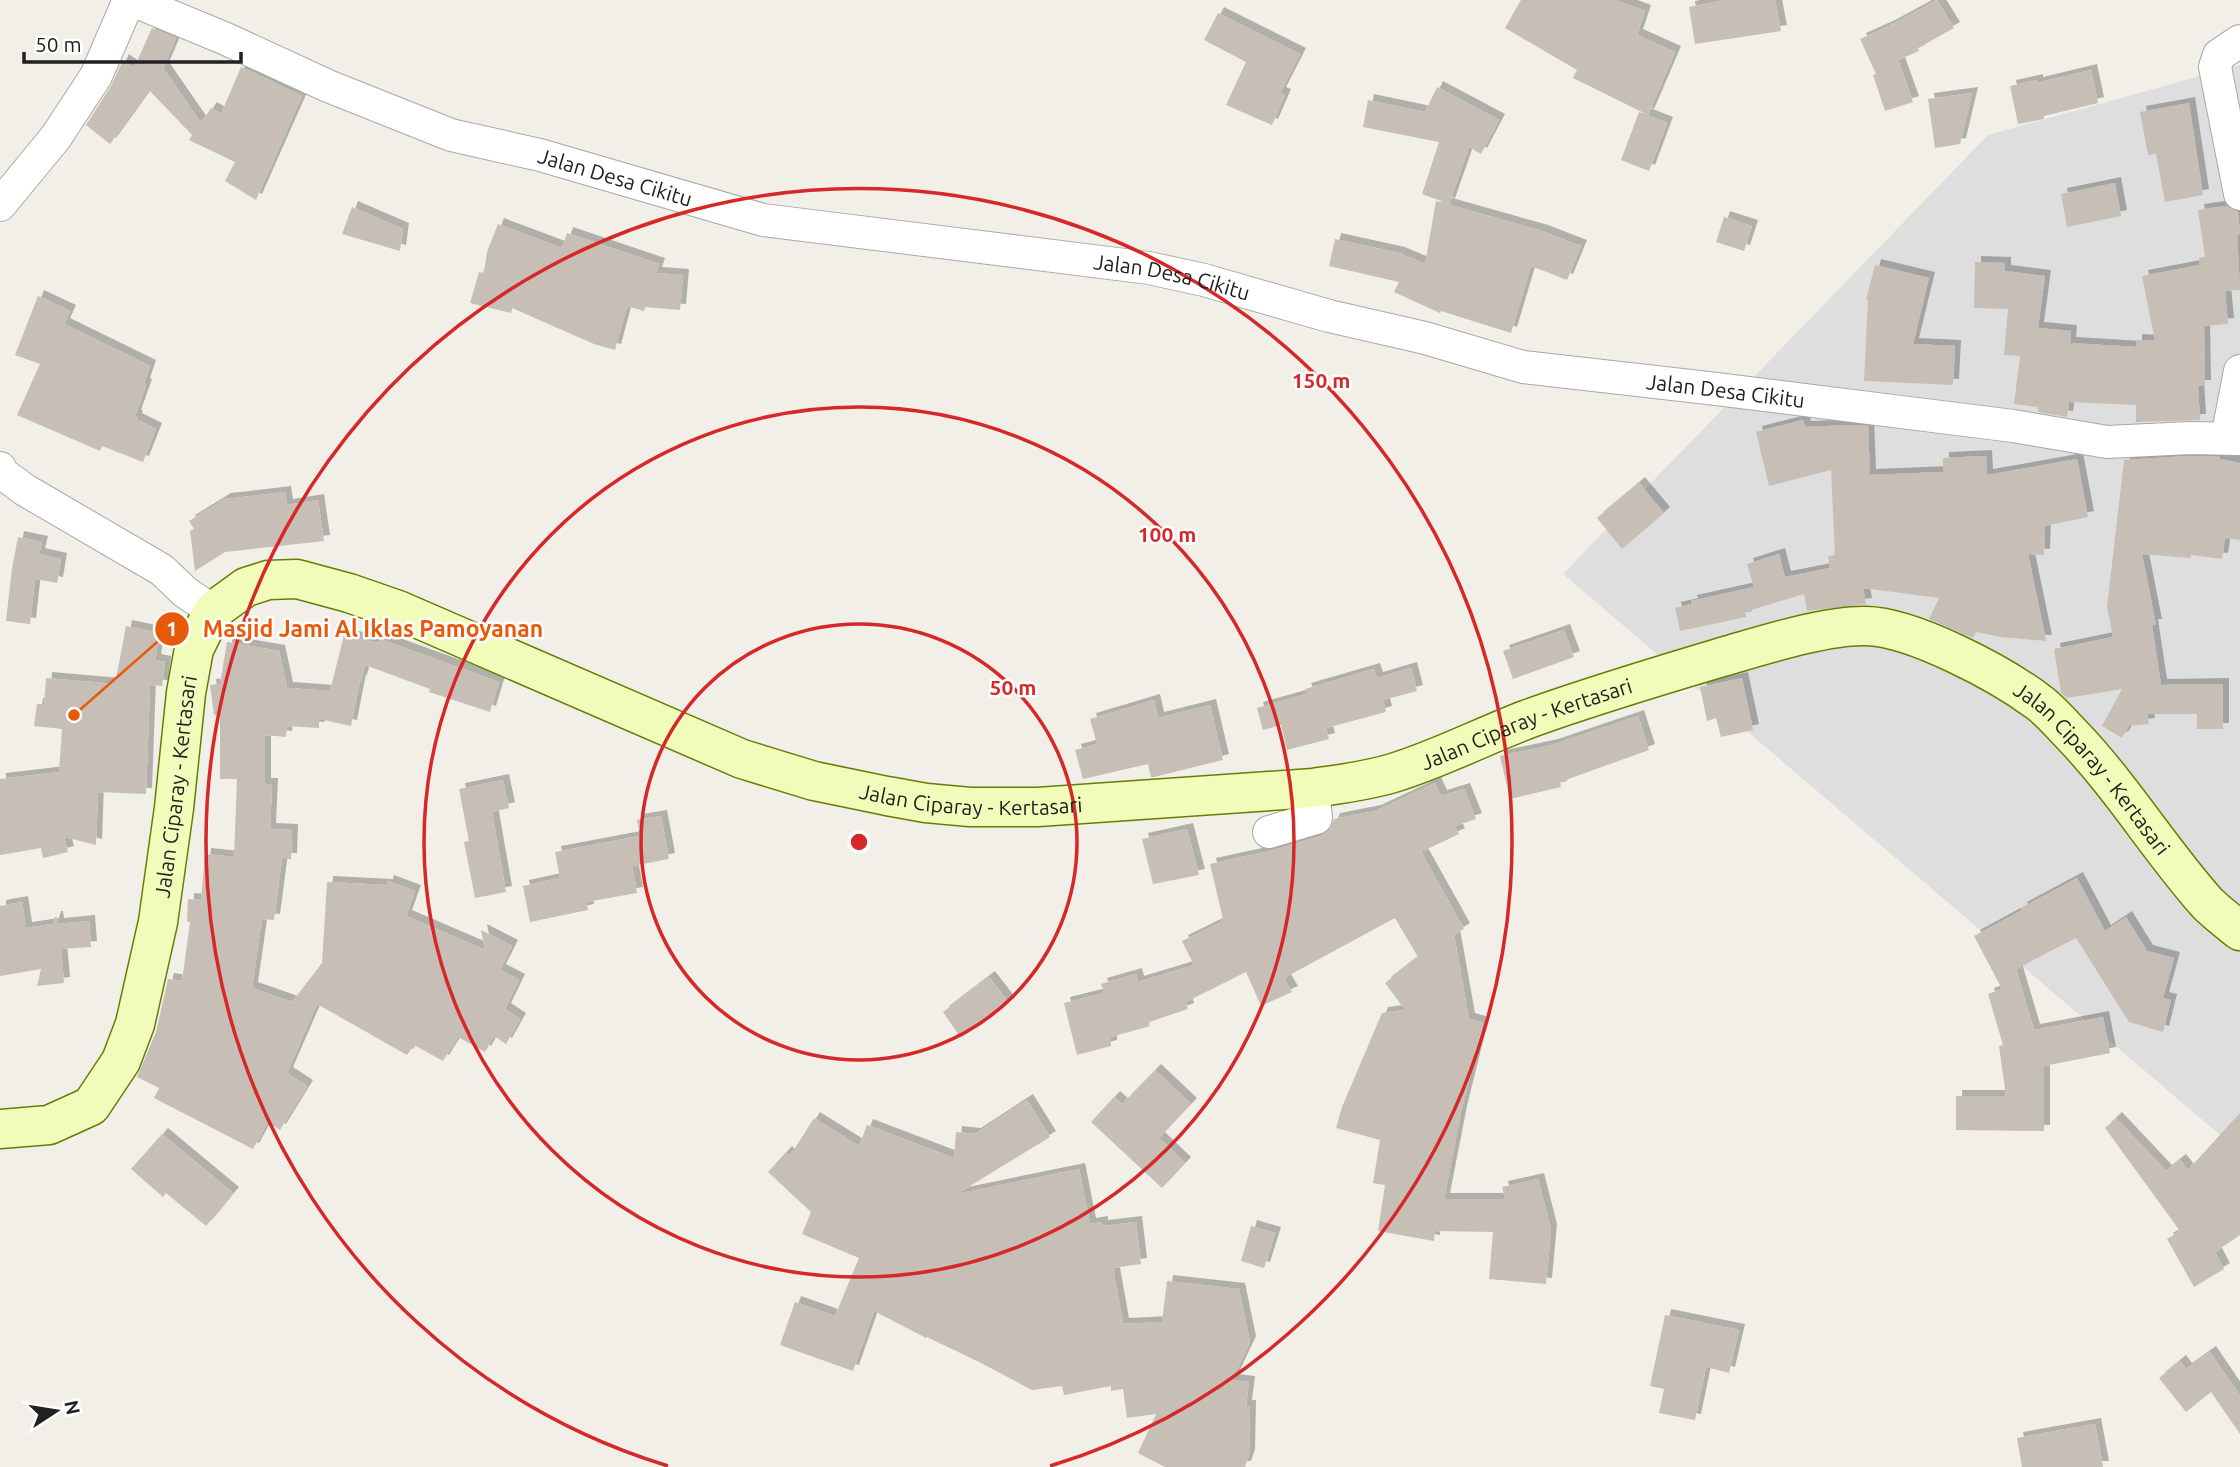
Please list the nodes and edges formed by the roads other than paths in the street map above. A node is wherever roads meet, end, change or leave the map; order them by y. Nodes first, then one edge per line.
1 (130, 0) edge
2 (2240, 41) edge
3 (2240, 194) edge
4 (0, 205) edge
5 (2240, 371) edge
6 (2234, 439) edge
7 (0, 468) edge
8 (213, 611) junction
9 (1313, 788) junction
10 (1269, 832) dead end
11 (2240, 931) edge
12 (0, 1129) edge

1 - 4 street
1 - 6 street, Jalan Desa Cikitu
2 - 3 street
5 - 6 street
7 - 8 street
8 - 9 main road, Jalan Ciparay - Kertasari
8 - 12 main road, Jalan Ciparay - Kertasari
9 - 10 street
9 - 11 main road, Jalan Ciparay - Kertasari

